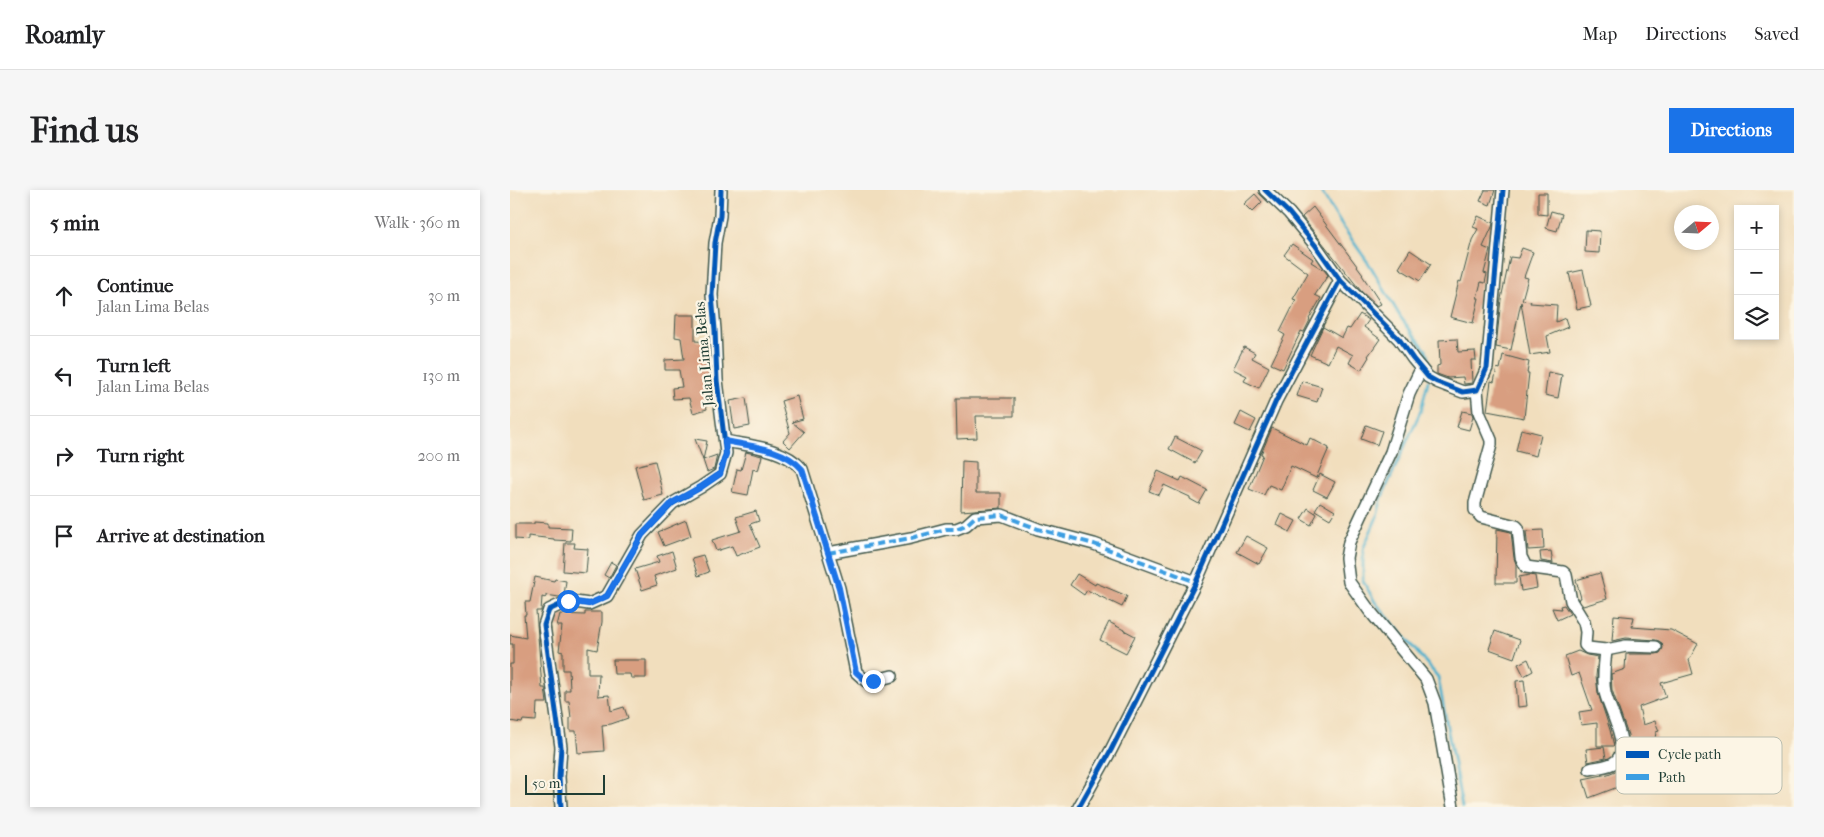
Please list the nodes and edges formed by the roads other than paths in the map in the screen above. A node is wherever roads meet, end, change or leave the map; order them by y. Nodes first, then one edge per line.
1 (721, 190) edge
2 (1265, 190) edge
3 (1503, 190) edge
4 (1340, 280) junction
5 (1429, 376) junction
6 (1477, 390) junction
7 (725, 441) junction
8 (828, 553) junction
9 (1196, 582) junction
10 (1656, 647) dead end
11 (1606, 650) junction
12 (892, 676) dead end
13 (1620, 737) edge
14 (1616, 761) edge
15 (1590, 769) dead end
16 (561, 807) edge
17 (1079, 807) edge
18 (1452, 807) edge

1 - 7 street, Jalan Lima Belas
2 - 4 street
3 - 6 street
4 - 5 street
4 - 9 street
5 - 6 street
5 - 18 street
6 - 11 street
7 - 8 street
7 - 16 street, Jalan Lima Belas
8 - 9 street
8 - 12 street
9 - 17 street
10 - 11 street
11 - 13 street
14 - 15 street

